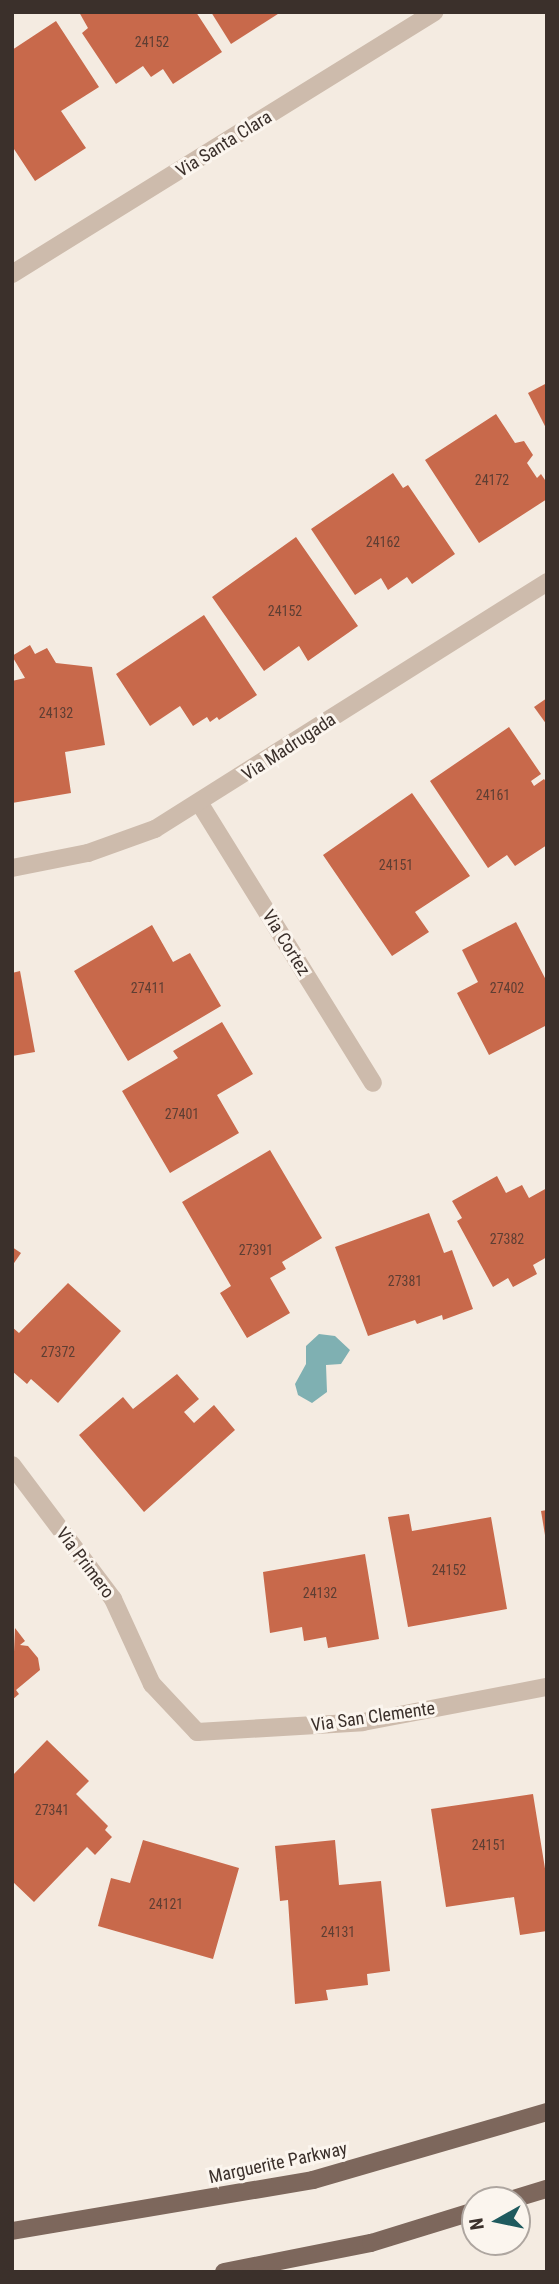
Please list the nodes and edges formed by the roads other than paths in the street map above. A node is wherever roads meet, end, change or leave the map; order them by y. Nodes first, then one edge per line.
1 (434, 12) edge
2 (12, 274) edge
3 (547, 582) edge
4 (200, 804) junction
5 (12, 868) edge
6 (373, 1083) dead end
7 (12, 1465) edge
8 (547, 1687) edge
9 (197, 1732) joint
10 (547, 2112) edge
11 (461, 2215) edge
12 (12, 2231) edge
13 (224, 2272) edge

1 - 2 street, Via Santa Clara
3 - 4 street, Via Madrugada
4 - 5 street, Via Madrugada
4 - 6 street, Via Cortez
7 - 9 street, Via Primero
8 - 9 street, Via San Clemente
10 - 12 main road, Marguerite Parkway
11 - 13 main road

